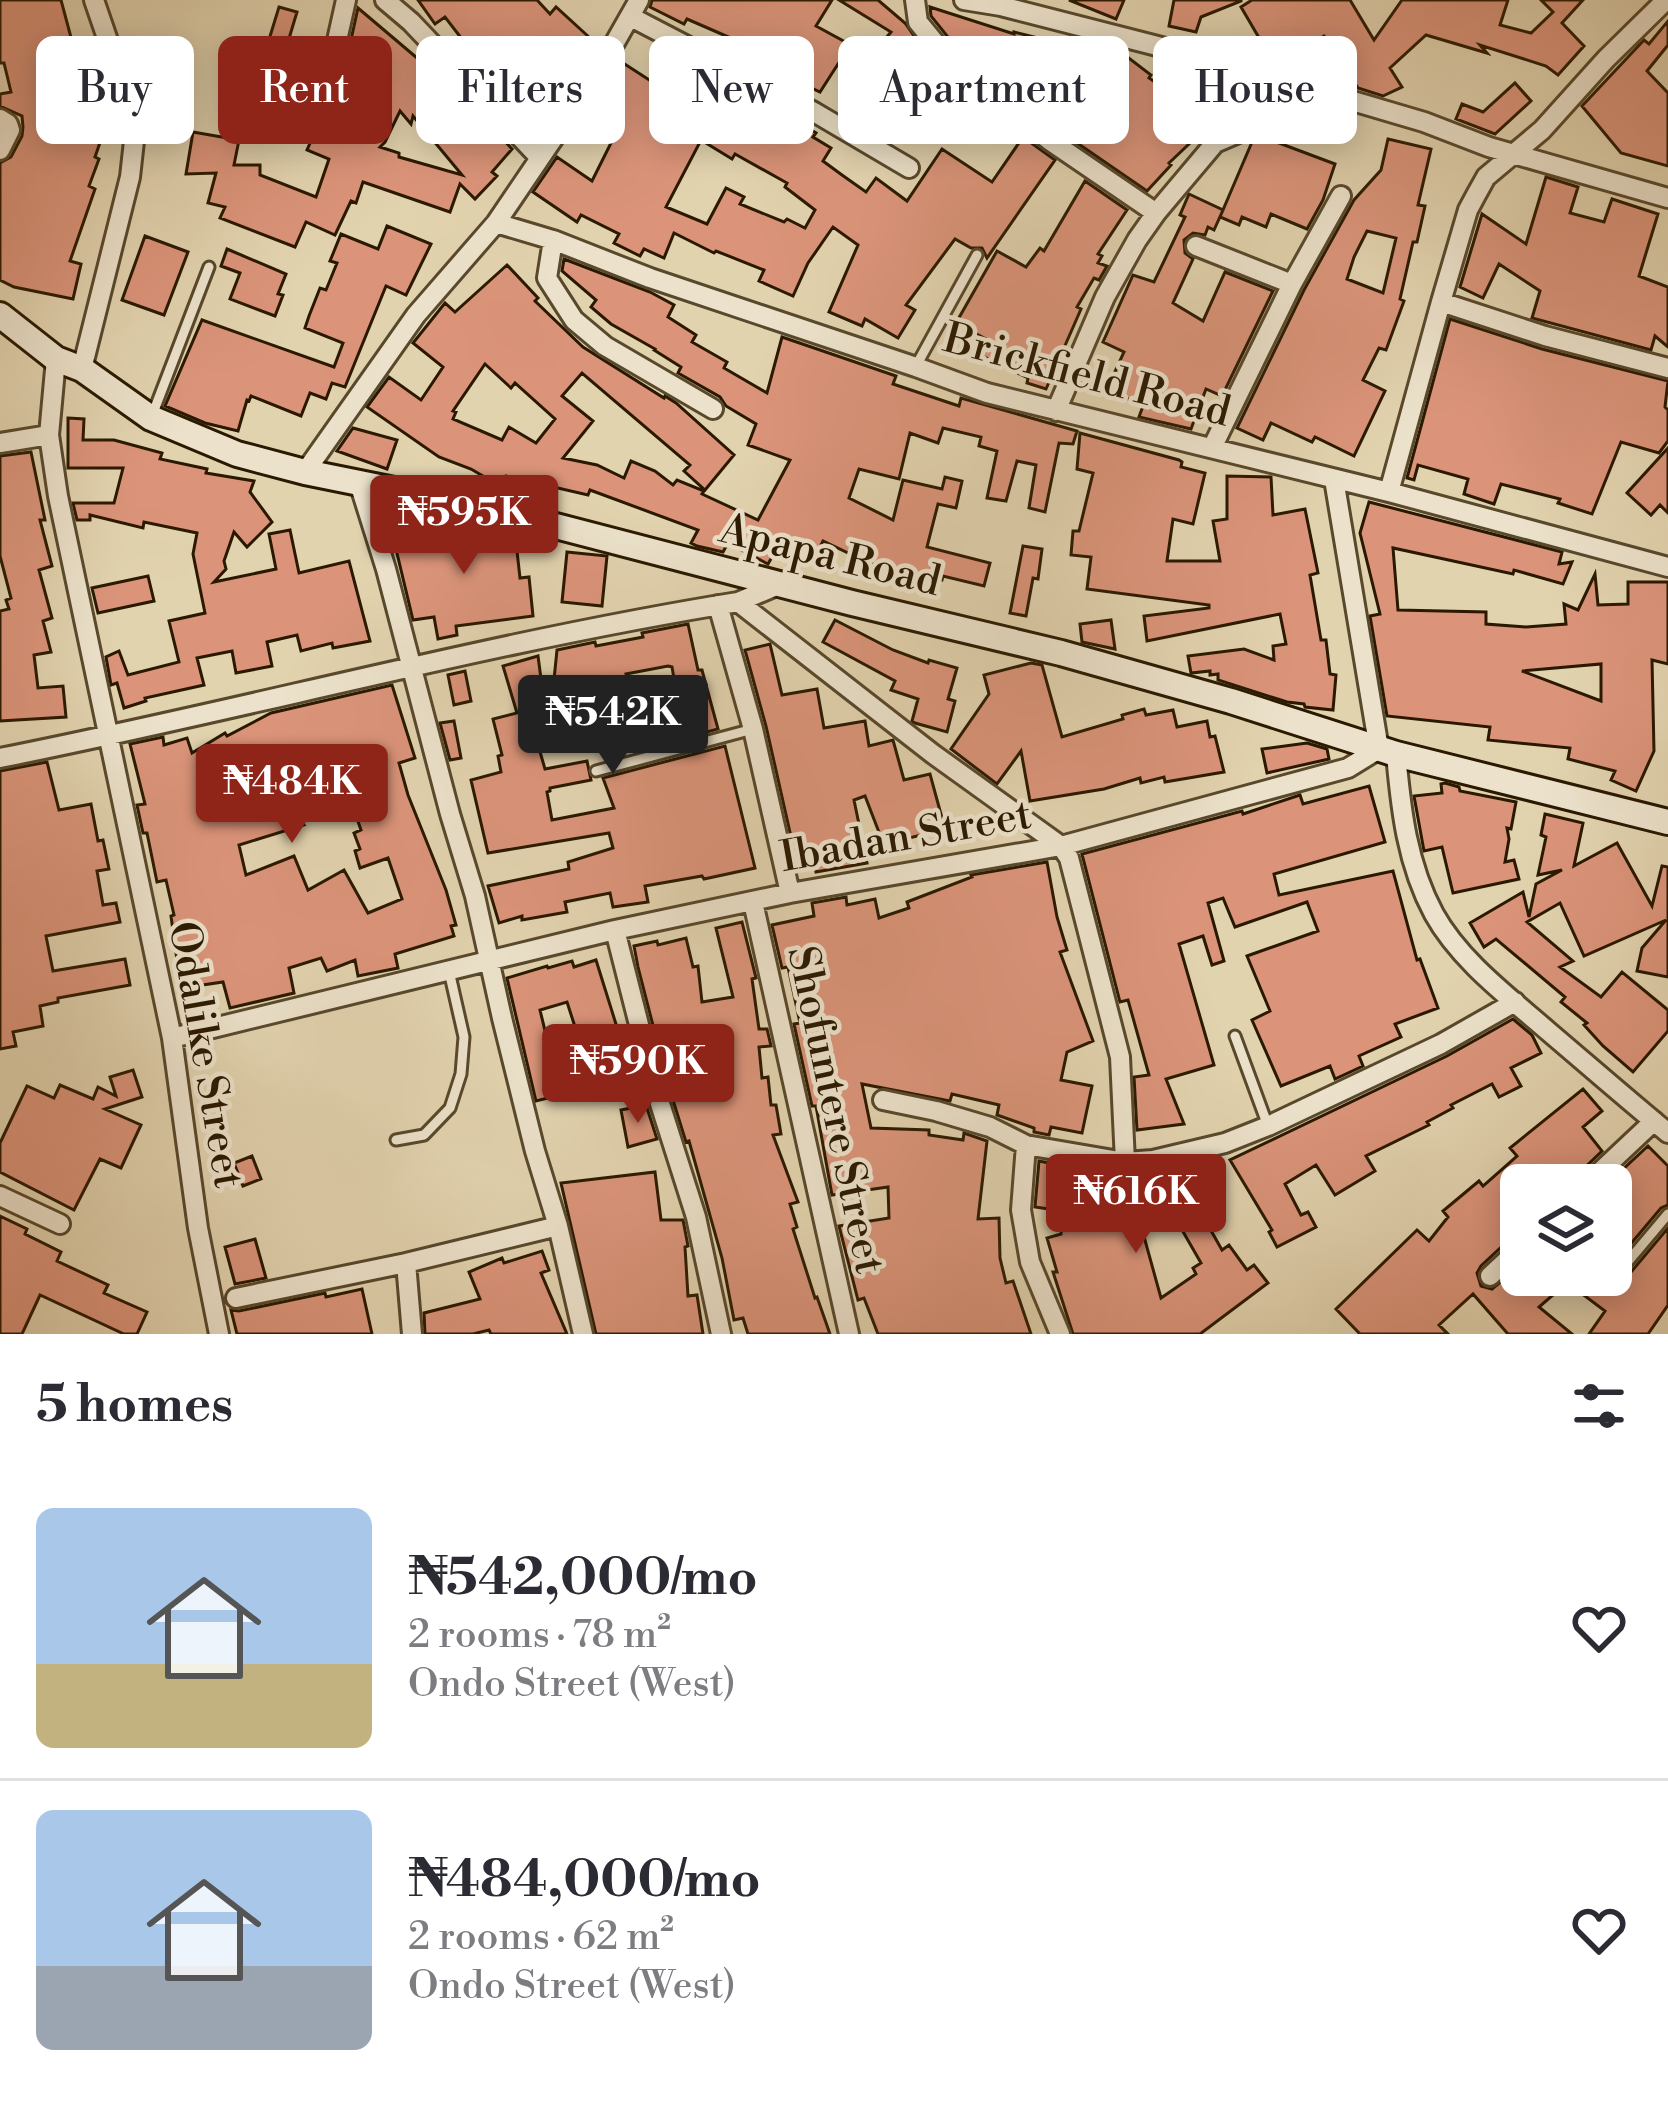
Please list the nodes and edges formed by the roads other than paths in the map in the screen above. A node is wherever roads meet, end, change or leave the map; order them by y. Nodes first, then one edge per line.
1 (94, 0) edge
2 (346, 0) edge
3 (386, 0) edge
4 (915, 0) edge
5 (964, 0) edge
6 (1666, 0) edge
7 (635, 8) edge
8 (338, 36) edge
9 (1153, 45) edge
10 (0, 119) edge
11 (0, 149) edge
12 (1516, 154) junction
13 (540, 158) junction
14 (909, 168) dead end
15 (1341, 196) dead end
16 (1668, 198) edge
17 (1156, 213) junction
18 (496, 223) junction
19 (553, 240) junction
20 (1196, 246) dead end
21 (977, 255) dead end
22 (209, 266) dead end
23 (1292, 284) junction
24 (1441, 302) junction
25 (0, 315) edge
26 (56, 359) junction
27 (916, 367) junction
28 (1668, 368) edge
29 (82, 369) junction
30 (713, 410) dead end
31 (1056, 410) junction
32 (151, 418) junction
33 (49, 435) junction
34 (0, 443) edge
35 (1212, 448) junction
36 (305, 472) junction
37 (1334, 479) junction
38 (358, 483) junction
39 (1389, 491) junction
40 (1668, 568) edge
41 (781, 584) junction
42 (728, 603) junction
43 (412, 665) junction
44 (753, 729) junction
45 (108, 736) junction
46 (1388, 752) junction
47 (0, 758) edge
48 (596, 771) dead end
49 (1668, 823) edge
50 (1061, 846) junction
51 (790, 893) junction
52 (753, 902) junction
53 (615, 930) junction
54 (490, 961) junction
55 (449, 970) junction
56 (1515, 1002) junction
57 (1235, 1036) dead end
58 (172, 1038) junction
59 (883, 1100) dead end
60 (1268, 1126) junction
61 (1661, 1127) edge
62 (396, 1140) dead end
63 (1027, 1145) junction
64 (1125, 1162) junction
65 (1613, 1164) edge
66 (0, 1196) edge
67 (1668, 1214) edge
68 (60, 1225) dead end
69 (558, 1226) junction
70 (1632, 1256) edge
71 (406, 1263) junction
72 (1500, 1267) edge
73 (1490, 1276) dead end
74 (236, 1298) dead end
75 (219, 1334) edge
76 (412, 1334) edge
77 (583, 1334) edge
78 (721, 1334) edge
79 (849, 1334) edge
80 (1060, 1334) edge

1 - 29 street
2 - 8 street
3 - 13 street
4 - 17 street
5 - 9 street
6 - 12 street
7 - 13 street
7 - 14 street
10 - 11 street
12 - 16 street
12 - 17 street
12 - 24 street
13 - 18 street
15 - 23 street
17 - 31 street
18 - 19 street, Brickfield Road
18 - 36 street
19 - 27 street, Brickfield Road
19 - 30 street
20 - 23 street
21 - 27 lane
22 - 32 lane
23 - 35 street
24 - 28 street
24 - 39 street
25 - 26 street, Apapa Road
26 - 29 street, Apapa Road
26 - 33 street, Odalike Street
27 - 31 street, Brickfield Road
29 - 32 street, Apapa Road
31 - 35 street, Brickfield Road
32 - 36 street, Apapa Road
33 - 34 street
33 - 45 street, Odalike Street
35 - 37 street, Brickfield Road
36 - 38 street, Apapa Road
37 - 39 street, Brickfield Road
37 - 46 street
38 - 41 street, Apapa Road
38 - 43 street
39 - 40 street, Brickfield Road
41 - 42 street
41 - 46 street, Apapa Road
42 - 43 street
42 - 44 street
42 - 50 street
43 - 45 street
43 - 54 street
44 - 48 lane
44 - 51 street
45 - 47 street
45 - 58 street, Odalike Street
46 - 49 street, Apapa Road
46 - 50 street, Ibadan Street
46 - 56 street
50 - 51 street, Ibadan Street
50 - 64 street
51 - 52 street, Ibadan Street
52 - 53 street, Ibadan Street
52 - 79 street, Shofuntere Street
53 - 54 street, Ibadan Street
53 - 78 street
54 - 55 street, Ibadan Street
54 - 69 street
55 - 58 street, Ibadan Street
55 - 62 lane
56 - 60 street
56 - 61 street
57 - 60 lane
58 - 75 street, Odalike Street
59 - 63 street
60 - 64 street
61 - 65 street
63 - 64 street
63 - 80 street
66 - 68 street
67 - 70 lane
69 - 71 street
69 - 77 street
71 - 74 street
71 - 76 street
72 - 73 street

